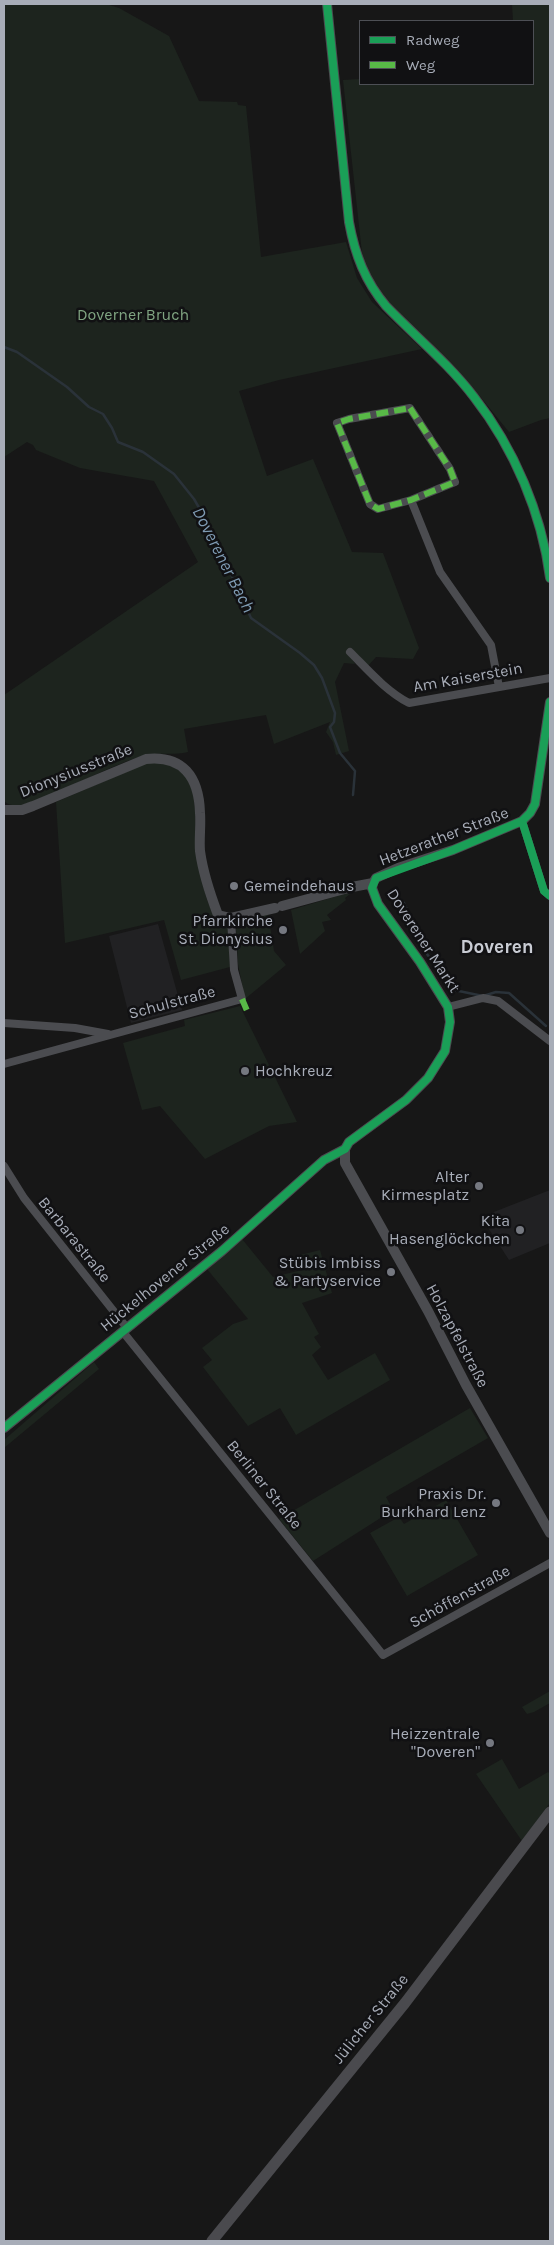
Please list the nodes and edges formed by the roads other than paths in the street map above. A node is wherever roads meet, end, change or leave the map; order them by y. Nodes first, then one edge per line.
1 (327, 4) edge
2 (411, 500) junction
3 (550, 578) edge
4 (350, 652) dead end
5 (550, 678) edge
6 (499, 687) junction
7 (550, 702) edge
8 (4, 810) edge
9 (522, 821) junction
10 (373, 883) junction
11 (550, 896) edge
12 (231, 918) junction
13 (448, 1008) junction
14 (4, 1023) edge
15 (110, 1034) junction
16 (550, 1041) edge
17 (4, 1064) edge
18 (345, 1149) junction
19 (4, 1166) edge
20 (125, 1330) junction
21 (4, 1428) edge
22 (550, 1533) edge
23 (550, 1564) edge
24 (383, 1655) joint
25 (550, 1812) edge
26 (212, 2241) edge

1 - 3 street
2 - 2 street
2 - 6 street
4 - 6 street, Am Kaiserstein
5 - 6 street, Am Kaiserstein
7 - 9 street, Hetzerather Straße
8 - 12 street, Dionysiusstraße
9 - 10 street, Hetzerather Straße
9 - 11 street
10 - 12 street
10 - 13 street, Doverener Markt
12 - 15 street, Schulstraße
13 - 16 street, Doverener Markt
13 - 18 street, Hückelhovener Straße
14 - 15 street, Schulstraße
15 - 17 street, Schulstraße
18 - 20 street, Hückelhovener Straße
18 - 22 street, Holzapfelstraße
19 - 20 street, Barbarastraße
20 - 21 street, Hückelhovener Straße
20 - 24 street, Berliner Straße
23 - 24 street, Schöffenstraße
25 - 26 main road, Jülicher Straße

